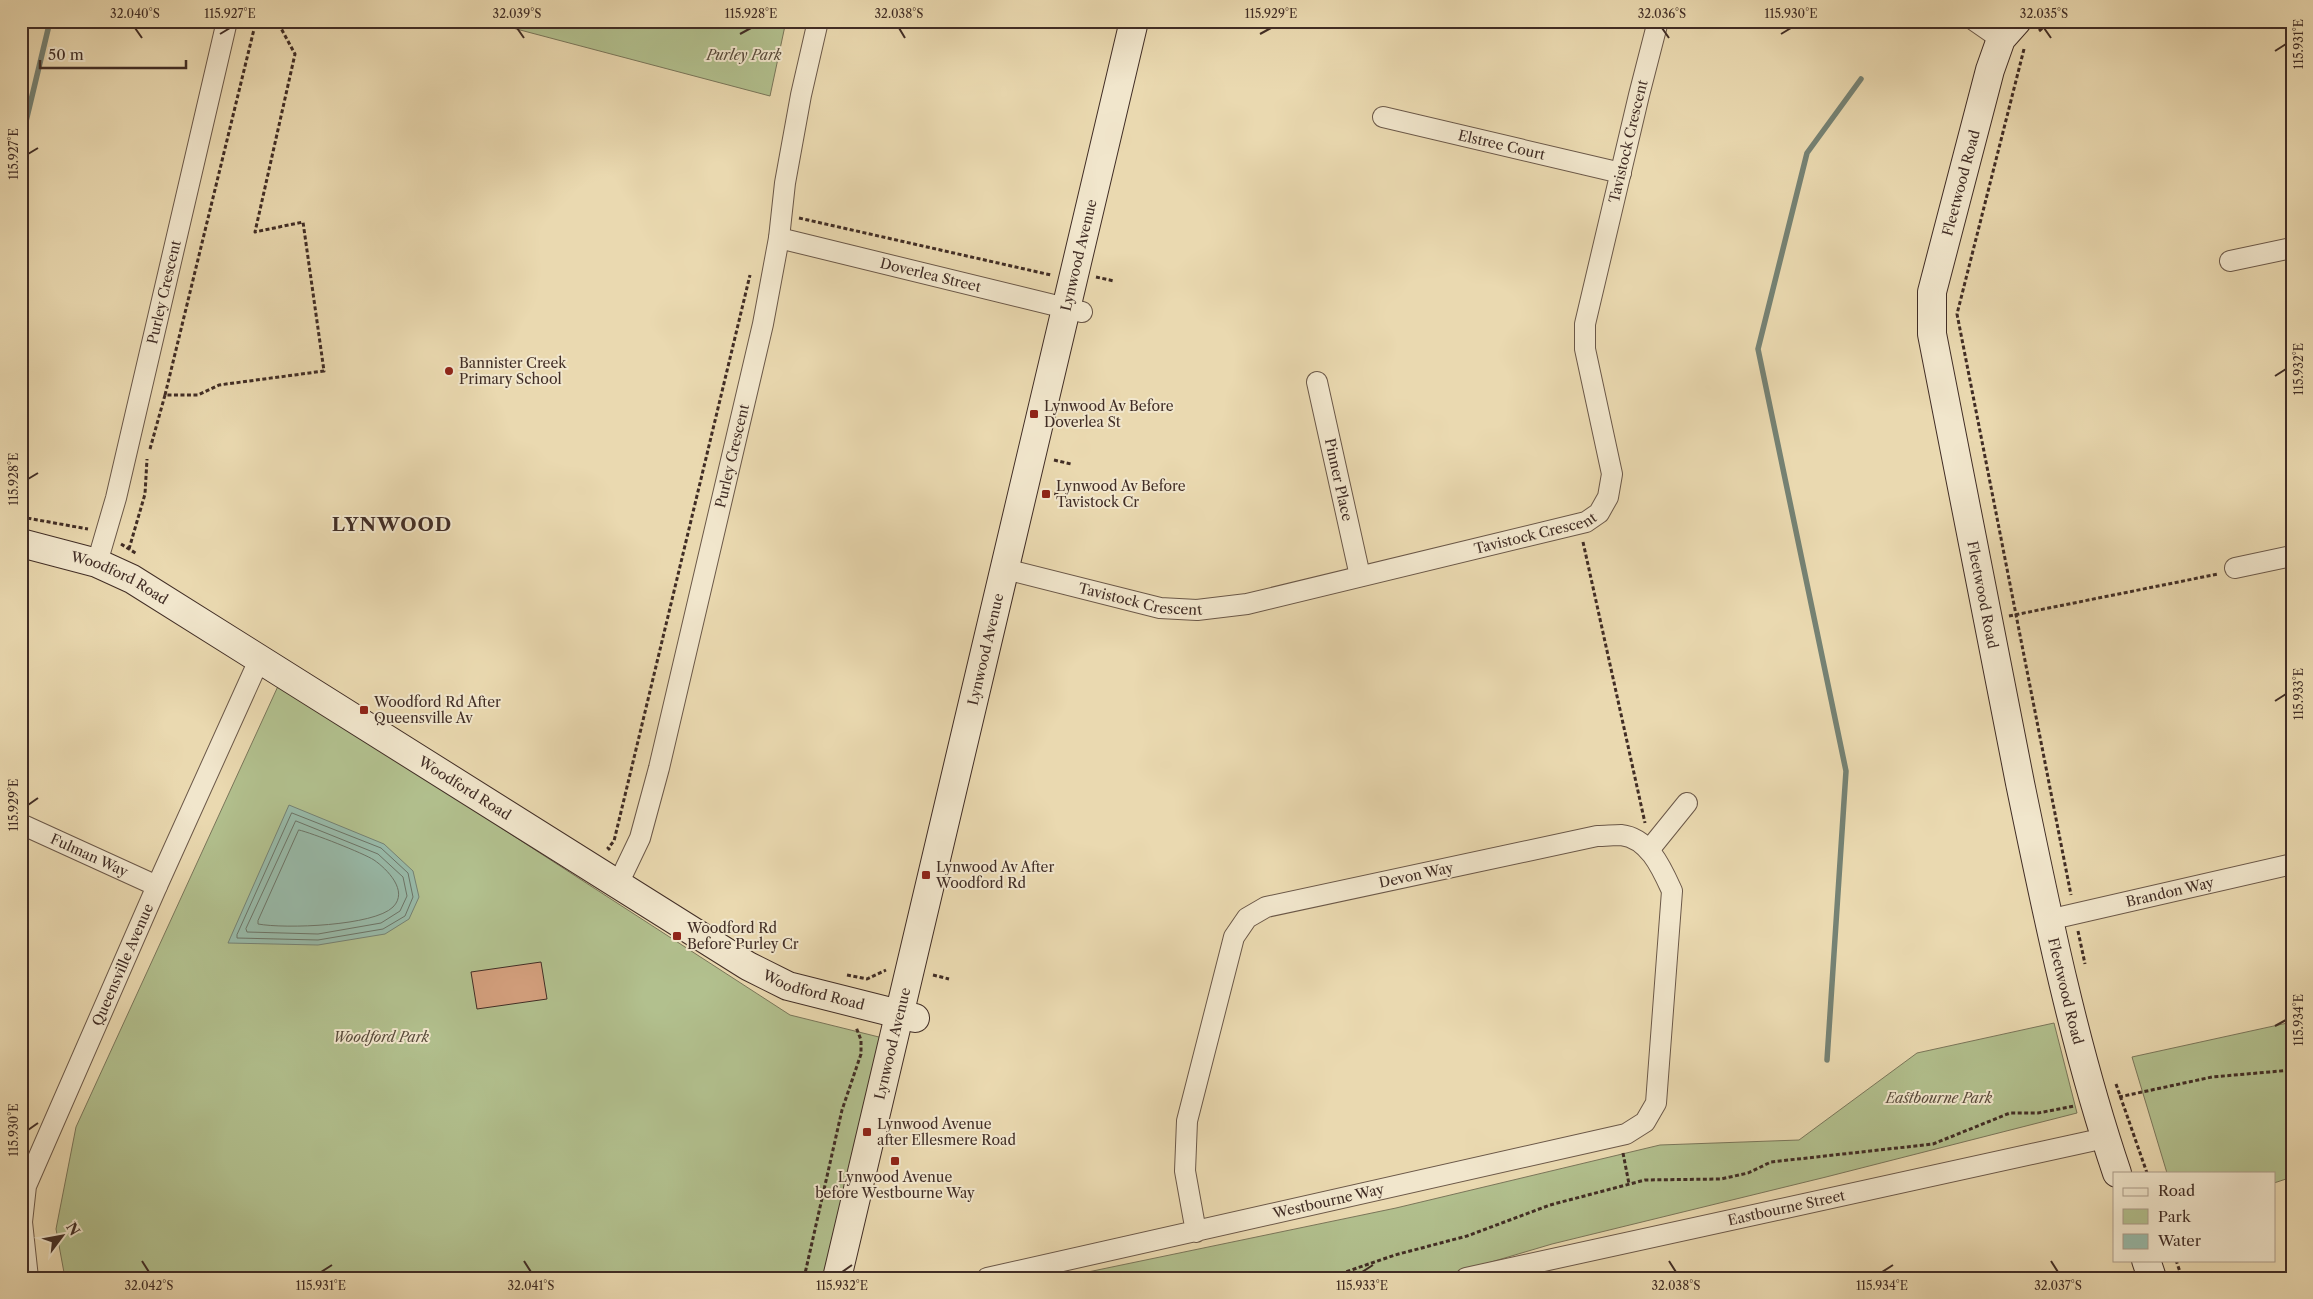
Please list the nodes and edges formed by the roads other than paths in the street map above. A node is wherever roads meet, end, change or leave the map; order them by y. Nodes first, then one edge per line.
1 (227, 21) edge
2 (818, 21) edge
3 (1134, 21) edge
4 (1151, 21) edge
5 (1658, 21) edge
6 (1975, 21) edge
7 (2020, 34) edge
8 (1383, 117) dead end
9 (1621, 172) junction
10 (779, 238) junction
11 (2292, 248) edge
12 (2230, 261) dead end
13 (1093, 277) junction
14 (1074, 310) junction
15 (1317, 382) dead end
16 (21, 543) edge
17 (2292, 556) edge
18 (97, 563) junction
19 (2235, 568) road end
20 (1013, 571) junction
21 (1360, 576) junction
22 (259, 660) junction
23 (1687, 803) dead end
24 (21, 824) edge
25 (1644, 846) junction
26 (2292, 864) edge
27 (623, 873) junction
28 (157, 886) junction
29 (2048, 920) junction
30 (908, 1016) junction
31 (2105, 1138) junction
32 (2117, 1172) edge
33 (1196, 1232) junction
34 (2147, 1262) edge
35 (28, 1278) edge
36 (837, 1278) edge
37 (854, 1278) edge
38 (987, 1278) edge
39 (1466, 1278) edge
40 (2152, 1278) edge

1 - 18 street, Purley Crescent
2 - 10 street, Purley Crescent
3 - 13 street, Lynwood Avenue
4 - 13 street, Lynwood Avenue
5 - 9 street, Tavistock Crescent
6 - 7 street
7 - 29 street, Fleetwood Road
8 - 9 street, Elstree Court
9 - 21 street, Tavistock Crescent
10 - 14 street, Doverlea Street
10 - 27 street, Purley Crescent
11 - 12 street
13 - 14 street, Lynwood Avenue
14 - 20 street, Lynwood Avenue
15 - 21 street, Pinner Place
16 - 18 street, Woodford Road
17 - 19 street
18 - 22 street, Woodford Road
20 - 21 street, Tavistock Crescent
20 - 30 street, Lynwood Avenue
22 - 27 street, Woodford Road
22 - 28 street, Queensville Avenue
23 - 25 street
24 - 28 street, Fulman Way
25 - 33 street, Devon Way
25 - 33 street, Westbourne Way
26 - 29 street, Brandon Way
27 - 30 street, Woodford Road
28 - 35 street, Queensville Avenue
29 - 31 street, Fleetwood Road
30 - 36 street, Lynwood Avenue
30 - 37 street, Lynwood Avenue
31 - 32 street, Fleetwood Road
31 - 39 street, Eastbourne Street
33 - 38 street, Westbourne Way
34 - 40 street

